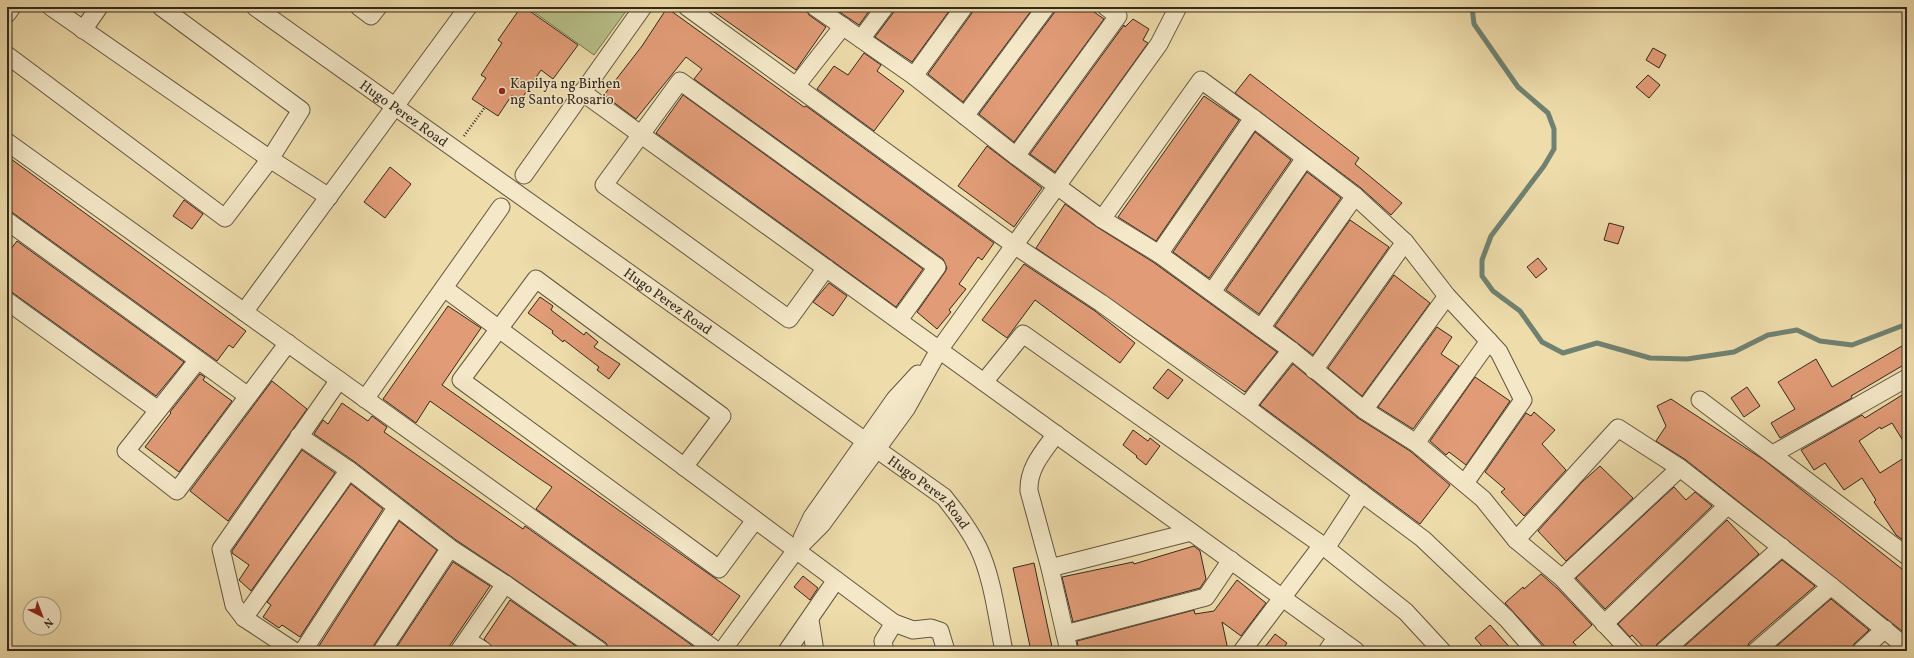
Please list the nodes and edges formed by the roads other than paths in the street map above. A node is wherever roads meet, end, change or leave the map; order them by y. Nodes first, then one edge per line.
1 (12, 7) edge
2 (51, 7) edge
3 (99, 7) edge
4 (161, 7) edge
5 (256, 7) edge
6 (359, 7) edge
7 (378, 7) edge
8 (643, 7) edge
9 (688, 7) edge
10 (815, 7) edge
11 (885, 7) edge
12 (964, 7) edge
13 (1046, 7) edge
14 (1106, 7) edge
15 (1178, 7) edge
16 (466, 8) edge
17 (7, 14) edge
18 (843, 26) junction
19 (83, 30) junction
20 (861, 39) junction
21 (7, 54) edge
22 (914, 76) junction
23 (796, 86) junction
24 (582, 92) junction
25 (395, 106) junction
26 (965, 116) junction
27 (1253, 118) junction
28 (641, 134) junction
29 (7, 142) edge
30 (1016, 156) junction
31 (1305, 158) junction
32 (270, 159) junction
33 (524, 175) dead end
34 (1058, 185) junction
35 (1355, 196) junction
36 (329, 197) junction
37 (501, 207) dead end
38 (1102, 219) junction
39 (9, 226) edge
40 (1405, 242) junction
41 (1014, 245) junction
42 (1158, 254) junction
43 (826, 268) junction
44 (444, 288) junction
45 (1212, 292) junction
46 (1447, 296) junction
47 (7, 301) edge
48 (244, 312) junction
49 (899, 320) junction
50 (1261, 328) junction
51 (499, 329) junction
52 (1489, 340) junction
53 (288, 343) junction
54 (939, 350) junction
55 (1291, 350) junction
56 (198, 360) junction
57 (1314, 370) junction
58 (1907, 378) edge
59 (339, 380) junction
60 (984, 382) junction
61 (248, 396) junction
62 (365, 399) junction
63 (1700, 400) dead end
64 (1246, 407) junction
65 (158, 410) junction
66 (1364, 410) junction
67 (1056, 434) junction
68 (299, 436) junction
69 (1416, 443) junction
70 (871, 445) junction
71 (1773, 454) junction
72 (684, 467) junction
73 (1680, 468) junction
74 (349, 470) junction
75 (1465, 483) junction
76 (1362, 493) junction
77 (1727, 506) junction
78 (396, 508) junction
79 (755, 520) junction
80 (1191, 532) junction
81 (1516, 540) junction
82 (1324, 546) junction
83 (1782, 547) junction
84 (450, 548) junction
85 (796, 550) junction
86 (1907, 556) edge
87 (1231, 560) junction
88 (1050, 568) junction
89 (1562, 578) junction
90 (836, 580) junction
91 (505, 584) junction
92 (1831, 586) junction
93 (1282, 597) junction
94 (244, 618) junction
95 (810, 620) junction
96 (894, 623) junction
97 (1604, 624) junction
98 (1885, 629) junction
99 (1065, 634) junction
100 (1337, 637) junction
101 (463, 645) edge
102 (1907, 648) edge
103 (294, 651) edge
104 (303, 651) edge
105 (382, 651) edge
106 (484, 651) edge
107 (600, 651) edge
108 (717, 651) edge
109 (722, 651) edge
110 (787, 651) edge
111 (815, 651) edge
112 (885, 651) edge
113 (946, 651) edge
114 (1004, 651) edge
115 (1069, 651) edge
116 (1242, 651) edge
117 (1327, 651) edge
118 (1356, 651) edge
119 (1442, 651) edge
120 (1534, 651) edge
121 (1630, 651) edge
122 (1664, 651) edge
123 (1756, 651) edge
124 (1861, 651) edge

1 - 17 street
2 - 19 street
3 - 19 street
4 - 32 street
5 - 25 street, Hugo Perez Road
6 - 7 street
8 - 24 street
9 - 23 street
10 - 18 street
11 - 20 street
12 - 22 street
13 - 26 street
14 - 30 street
15 - 34 street
16 - 25 street
18 - 20 street
18 - 23 street
19 - 32 street
20 - 22 street
21 - 32 street
22 - 26 street
23 - 41 street
24 - 28 street
24 - 33 street
25 - 36 street
25 - 70 street, Hugo Perez Road
26 - 30 street
27 - 31 street
27 - 38 street
27 - 42 street
28 - 43 street
28 - 43 street
28 - 49 street
29 - 48 street
30 - 34 street
31 - 35 street
31 - 45 street
32 - 36 street
34 - 38 street
34 - 41 street
35 - 40 street
35 - 50 street
36 - 48 street
37 - 44 street
38 - 42 street
39 - 56 street
40 - 46 street
40 - 57 street
41 - 54 street
41 - 64 street
42 - 45 street
43 - 49 street
44 - 51 street
44 - 62 street
45 - 50 street
46 - 52 street
46 - 66 street
47 - 65 street
48 - 53 street
49 - 54 street
50 - 55 street
51 - 72 street
51 - 72 street
51 - 79 street
52 - 69 street
52 - 75 street
53 - 59 street
53 - 61 street
54 - 60 street
54 - 70 street
55 - 57 street
55 - 64 street
56 - 61 street
56 - 65 street
57 - 66 street
58 - 71 street
59 - 62 street
59 - 68 street
60 - 67 street
60 - 82 street
61 - 65 street
62 - 108 street
63 - 71 street
64 - 76 street
66 - 69 street
67 - 80 street
67 - 88 street
68 - 74 street
68 - 94 street
69 - 75 street
70 - 85 street
70 - 114 street, Hugo Perez Road
71 - 86 street
72 - 79 street
73 - 77 street
73 - 81 street
73 - 89 street
74 - 78 street
74 - 94 street
75 - 81 street
76 - 82 street
76 - 120 street
77 - 83 street
77 - 97 street
78 - 84 street
78 - 104 street
79 - 85 street
80 - 87 street
80 - 88 street
81 - 89 street
82 - 93 street
82 - 119 street
83 - 92 street
83 - 122 street
84 - 91 street
84 - 105 street
85 - 90 street
85 - 109 street
87 - 93 street
87 - 99 street
88 - 99 street
89 - 97 street
90 - 95 street
90 - 96 street
91 - 101 street
91 - 107 street
92 - 98 street
92 - 123 street
93 - 100 street
93 - 116 street
94 - 103 street
95 - 110 street
95 - 111 street
96 - 112 street
96 - 113 street
97 - 121 street
98 - 102 street
98 - 124 street
99 - 115 street
100 - 117 street
100 - 118 street
101 - 106 street

